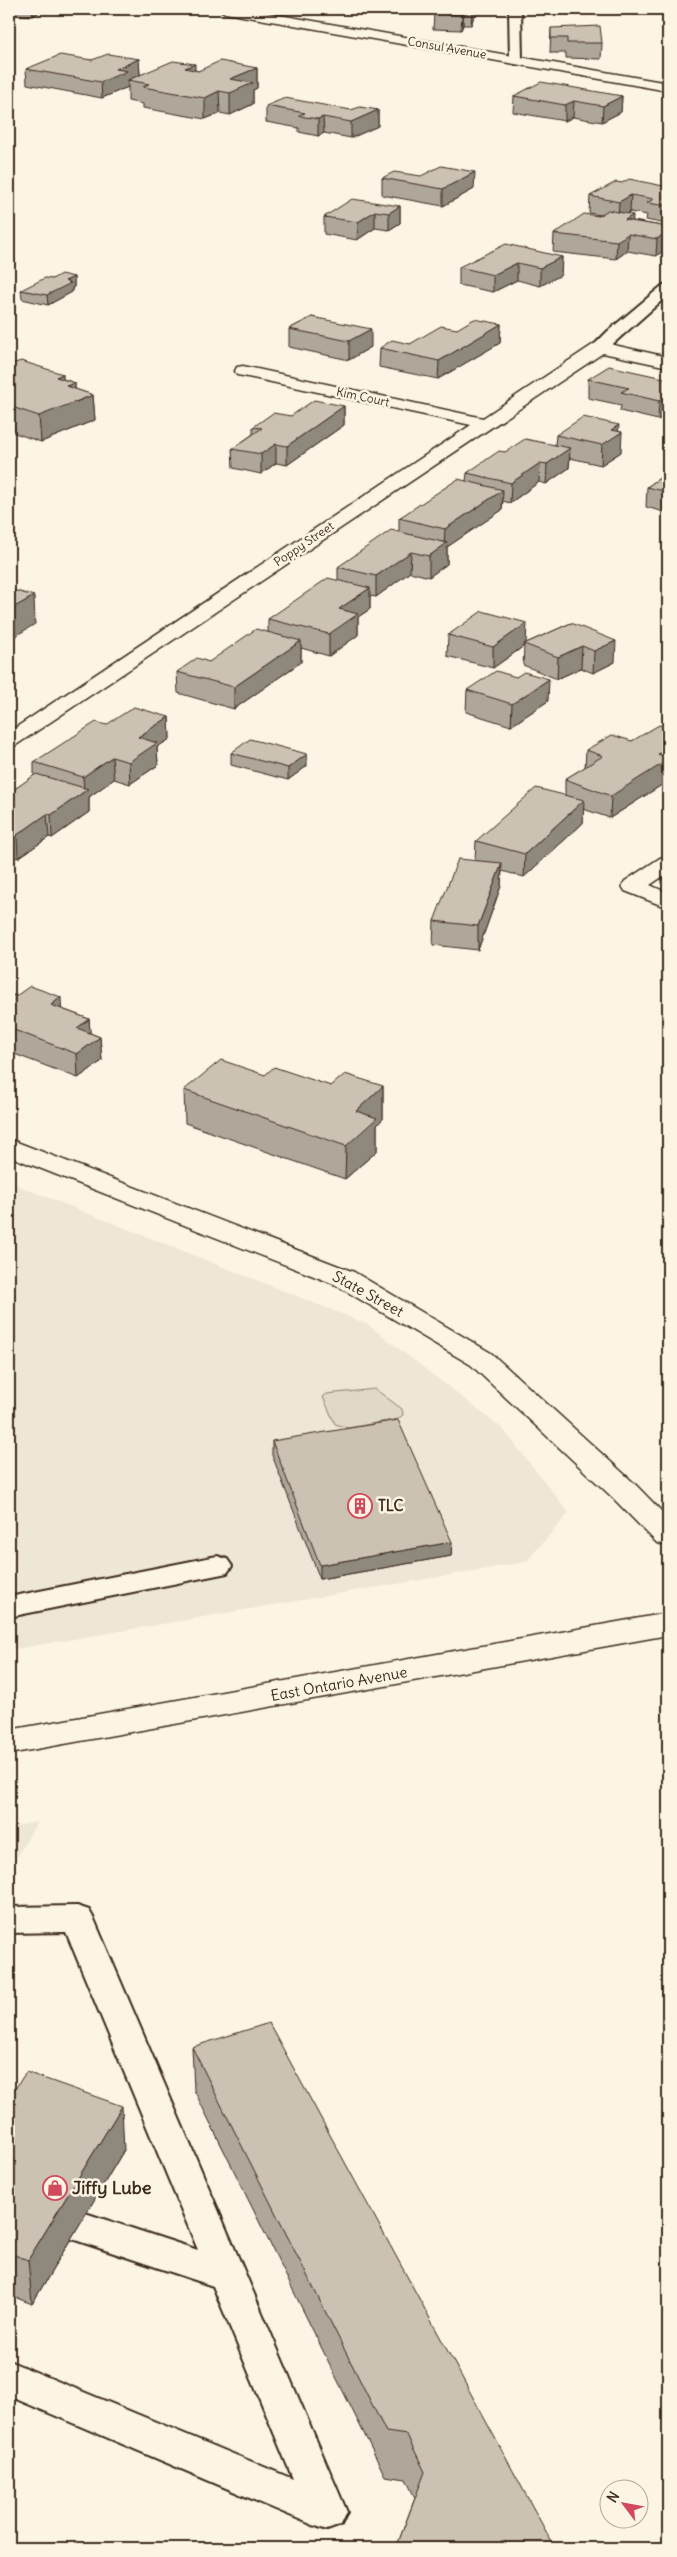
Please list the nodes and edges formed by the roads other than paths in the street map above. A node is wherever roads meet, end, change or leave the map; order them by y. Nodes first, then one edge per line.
1 (225, 9) edge
2 (515, 9) edge
3 (516, 60) junction
4 (668, 86) edge
5 (668, 288) edge
6 (600, 347) junction
7 (668, 362) edge
8 (243, 371) dead end
9 (484, 423) junction
10 (9, 741) edge
11 (668, 863) edge
12 (668, 901) edge
13 (9, 1147) edge
14 (668, 1536) edge
15 (218, 1566) dead end
16 (9, 1607) edge
17 (668, 1624) edge
18 (9, 1742) edge
19 (9, 1920) edge
20 (79, 2226) dead end
21 (227, 2275) junction
22 (9, 2378) edge

1 - 3 street, Consul Avenue
2 - 3 lane
3 - 4 street, Consul Avenue
5 - 6 lane
6 - 7 street
6 - 9 street, Poppy Street
8 - 9 street, Kim Court
9 - 10 street, Poppy Street
11 - 12 street
13 - 14 street, State Street
15 - 16 lane
17 - 18 street, East Ontario Avenue
19 - 21 lane
20 - 21 lane
21 - 22 lane

